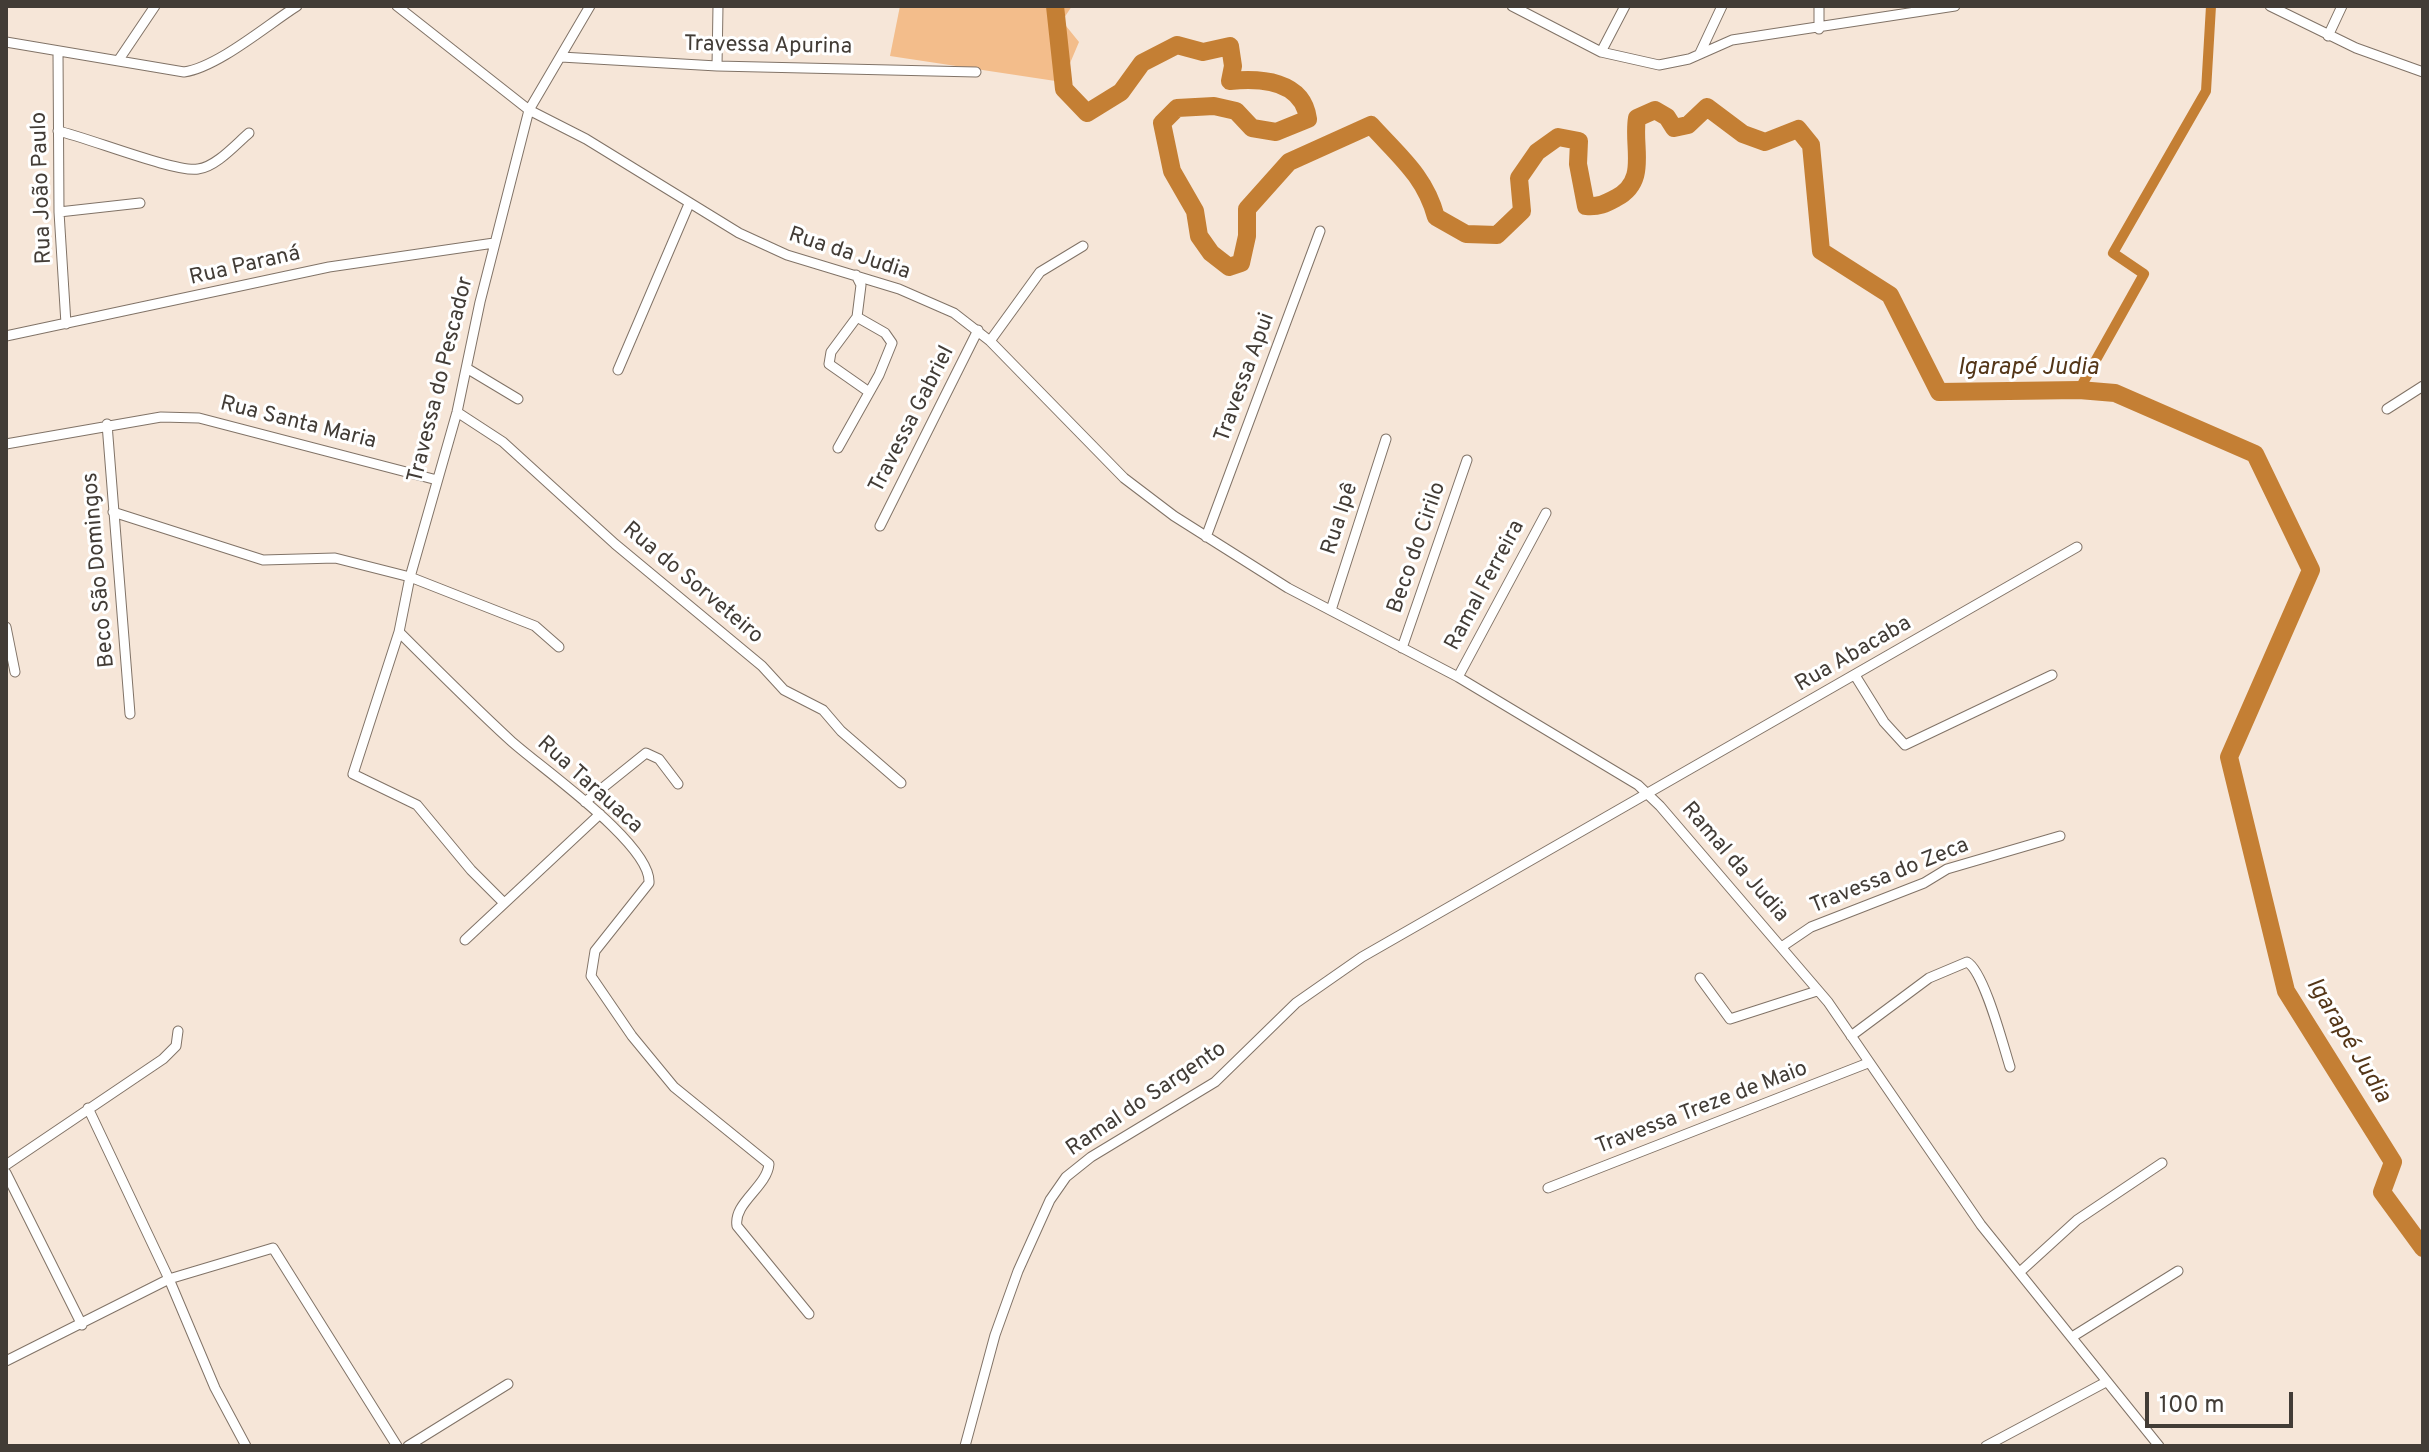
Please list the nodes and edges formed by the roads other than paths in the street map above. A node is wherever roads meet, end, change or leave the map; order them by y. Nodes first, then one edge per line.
1 (155, 6) edge
2 (297, 6) edge
3 (397, 6) edge
4 (590, 6) edge
5 (718, 6) edge
6 (1625, 6) edge
7 (1722, 6) edge
8 (1819, 6) edge
9 (1955, 6) edge
10 (2270, 6) edge
11 (2342, 6) edge
12 (1518, 7) edge
13 (1909, 10) edge
14 (1819, 29) junction
15 (2328, 36) junction
16 (6, 42) edge
17 (58, 52) junction
18 (1601, 52) junction
19 (1700, 53) junction
20 (561, 57) junction
21 (118, 61) junction
22 (717, 66) junction
23 (976, 72) dead end
24 (2423, 72) edge
25 (529, 110) junction
26 (58, 131) junction
27 (249, 133) dead end
28 (140, 203) dead end
29 (689, 204) junction
30 (59, 212) junction
31 (1320, 231) dead end
32 (494, 243) junction
33 (1083, 246) dead end
34 (856, 275) junction
35 (857, 317) junction
36 (66, 324) junction
37 (978, 330) junction
38 (6, 336) edge
39 (990, 341) junction
40 (468, 369) junction
41 (618, 370) dead end
42 (2423, 386) edge
43 (869, 392) junction
44 (518, 399) dead end
45 (2387, 409) dead end
46 (457, 412) junction
47 (107, 424) junction
48 (1386, 439) dead end
49 (6, 444) edge
50 (838, 448) dead end
51 (1467, 460) dead end
52 (1124, 478) joint
53 (437, 480) junction
54 (113, 512) junction
55 (1546, 513) dead end
56 (880, 526) dead end
57 (1206, 537) junction
58 (2077, 547) dead end
59 (410, 577) junction
60 (1331, 610) junction
61 (6, 627) edge
62 (399, 632) junction
63 (559, 647) dead end
64 (1402, 648) junction
65 (15, 672) dead end
66 (2052, 675) dead end
67 (1458, 677) junction
68 (1856, 677) junction
69 (130, 714) dead end
70 (901, 783) dead end
71 (678, 784) dead end
72 (1650, 795) junction
73 (585, 802) junction
74 (600, 814) junction
75 (2060, 836) dead end
76 (504, 903) junction
77 (465, 940) dead end
78 (1783, 946) junction
79 (1700, 978) dead end
80 (1817, 991) junction
81 (178, 1031) dead end
82 (1851, 1036) junction
83 (1868, 1063) junction
84 (2010, 1067) dead end
85 (88, 1108) junction
86 (2162, 1163) dead end
87 (6, 1165) edge
88 (6, 1173) edge
89 (1548, 1188) dead end
90 (2021, 1271) junction
91 (2178, 1271) dead end
92 (169, 1279) junction
93 (809, 1314) dead end
94 (82, 1325) junction
95 (2072, 1337) junction
96 (6, 1361) edge
97 (2106, 1382) junction
98 (508, 1384) dead end
99 (246, 1446) edge
100 (397, 1446) edge
101 (408, 1446) edge
102 (965, 1446) edge
103 (1986, 1446) edge
104 (2159, 1446) edge

1 - 21 street
2 - 21 street
3 - 25 street, Rua da Judia
4 - 20 street, Travessa do Pescador
5 - 22 street
6 - 18 street
7 - 19 street
8 - 14 street
9 - 13 street
10 - 15 street
11 - 15 street
12 - 18 street
13 - 14 street
14 - 19 street
15 - 24 street
16 - 17 street
17 - 21 street
17 - 26 street, Rua João Paulo
18 - 19 street
20 - 22 street, Travessa Apurina
20 - 25 street, Travessa do Pescador
22 - 23 street, Travessa Apurina
25 - 29 street, Rua da Judia
25 - 32 street, Travessa do Pescador
26 - 27 street
26 - 30 street, Rua João Paulo
28 - 30 street
29 - 34 street, Rua da Judia
29 - 41 street
30 - 36 street, Rua João Paulo
31 - 57 street, Travessa Apui
32 - 36 street, Rua Paraná
32 - 40 street, Travessa do Pescador
33 - 39 street
34 - 35 street
34 - 37 street, Rua da Judia
35 - 43 street
35 - 43 street
36 - 38 street, Rua Paraná
37 - 39 street, Rua da Judia
37 - 56 street, Travessa Gabriel
39 - 52 street, Rua da Judia
40 - 44 street
40 - 46 street, Travessa do Pescador
42 - 45 street
43 - 50 street
46 - 53 street, Travessa do Pescador
46 - 70 street, Rua do Sorveteiro
47 - 49 street, Rua Santa Maria
47 - 53 street, Rua Santa Maria
47 - 54 street, Beco São Domingos
48 - 60 street, Rua Ipê
51 - 64 street, Beco do Cirilo
52 - 57 street, Ramal da Judia
53 - 59 street, Travessa do Pescador
54 - 59 street
54 - 69 street, Beco São Domingos
55 - 67 street, Ramal Ferreira
57 - 60 street, Ramal da Judia
58 - 68 street, Rua Abacaba
59 - 62 street, Travessa do Pescador
59 - 63 street
60 - 64 street, Ramal da Judia
61 - 65 street
62 - 73 street, Rua Tarauaca
62 - 76 street, Travessa do Pescador
64 - 67 street, Ramal da Judia
66 - 68 street
67 - 72 street, Ramal da Judia
68 - 72 street, Rua Abacaba
71 - 73 street
72 - 78 street, Ramal da Judia
72 - 102 street, Ramal do Sargento
73 - 74 street, Rua Tarauaca
74 - 76 street
74 - 93 street, Rua Tarauaca
75 - 78 street, Travessa do Zeca
76 - 77 street
78 - 80 street, Ramal da Judia
79 - 80 street
80 - 82 street, Ramal da Judia
81 - 85 street
82 - 83 street, Ramal da Judia
82 - 84 street
83 - 89 street, Travessa Treze de Maio
83 - 90 street, Ramal da Judia
85 - 87 street
85 - 92 street
86 - 90 street
88 - 94 street
90 - 95 street, Ramal da Judia
91 - 95 street
92 - 94 street
92 - 99 street
92 - 100 street
94 - 96 street
95 - 97 street, Ramal da Judia
97 - 103 street
97 - 104 street, Ramal da Judia
98 - 101 street

